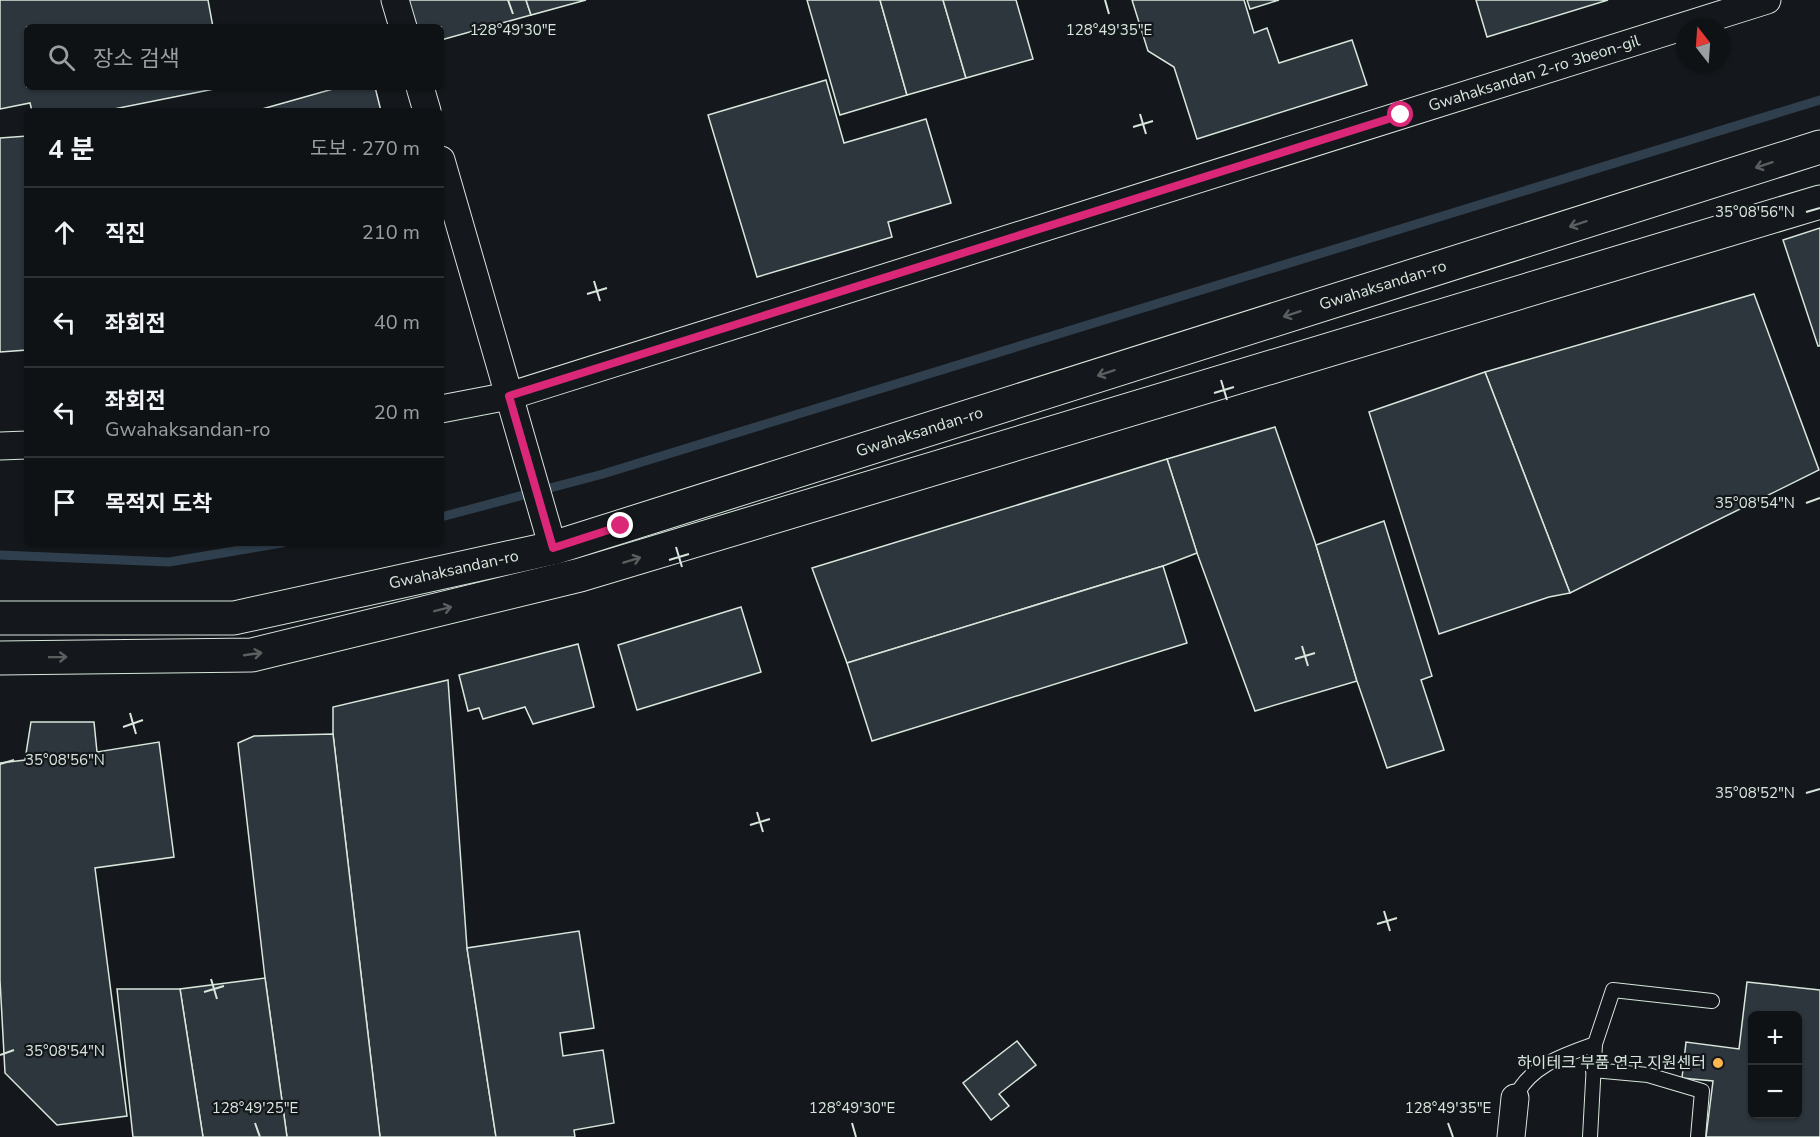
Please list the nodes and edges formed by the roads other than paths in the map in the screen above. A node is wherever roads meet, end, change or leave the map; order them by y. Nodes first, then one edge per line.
1 (395, 0) edge
2 (1767, 0) edge
3 (401, 24) edge
4 (421, 90) edge
5 (426, 108) edge
6 (1820, 147) edge
7 (444, 170) edge
8 (1820, 202) edge
9 (509, 396) junction
10 (444, 408) edge
11 (24, 445) edge
12 (0, 446) edge
13 (553, 548) junction
14 (0, 618) edge
15 (0, 658) edge
16 (1712, 1001) dead end
17 (1595, 1044) junction
18 (1593, 1070) junction
19 (1515, 1098) joint
20 (1511, 1137) edge
21 (1590, 1137) edge
22 (1698, 1137) edge

1 - 3 street
2 - 9 street, Gwahaksandan 2-ro 3beon-gil
4 - 5 street
6 -> 13 main road, Gwahaksandan-ro
7 - 9 street
15 -> 8 main road, Gwahaksandan-ro
9 - 10 street, Gwahaksandan 2-ro 3beon-gil
9 - 13 street
11 - 12 street
13 - 14 main road, Gwahaksandan-ro
16 - 17 lane
17 - 18 lane
17 - 19 lane
18 - 21 lane
18 - 22 lane
19 - 20 street

